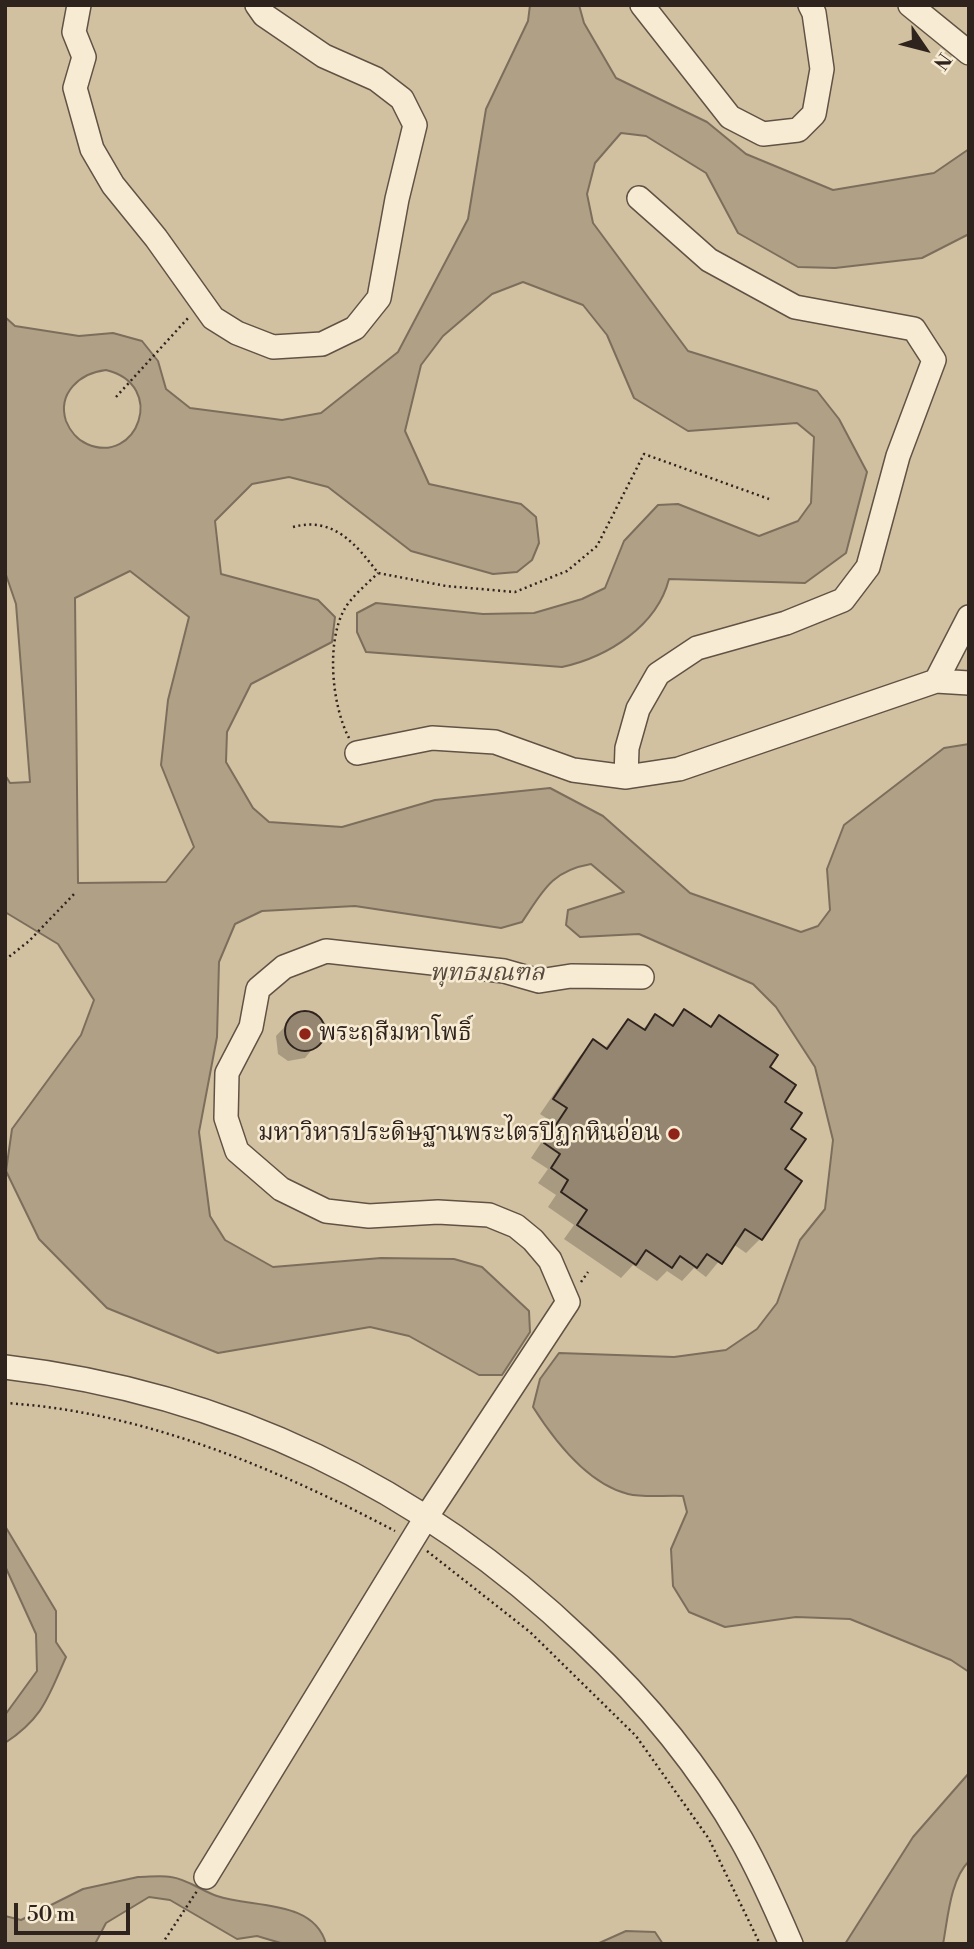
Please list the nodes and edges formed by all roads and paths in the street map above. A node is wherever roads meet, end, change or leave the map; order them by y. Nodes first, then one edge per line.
1 (79, 5) edge
2 (257, 5) edge
3 (642, 5) edge
4 (810, 5) edge
5 (910, 5) edge
6 (969, 53) edge
7 (639, 198) dead end
8 (202, 303) junction
9 (116, 397) dead end
10 (769, 499) dead end
11 (293, 527) dead end
12 (378, 573) junction
13 (969, 617) edge
14 (936, 681) junction
15 (969, 682) edge
16 (357, 753) joint
17 (626, 777) junction
18 (76, 892) dead end
19 (5, 960) edge
20 (642, 977) dead end
21 (5, 1367) edge
22 (5, 1402) edge
23 (427, 1516) junction
24 (412, 1540) junction
25 (206, 1877) joint
26 (162, 1944) edge
27 (760, 1944) edge
28 (791, 1944) edge

1 - 8 lane
2 - 8 lane
3 - 4 lane
5 - 6 lane
7 - 17 lane
8 - 9 path
10 - 12 path
11 - 12 path
12 - 16 path
13 - 14 lane
14 - 15 lane
14 - 17 lane
16 - 17 lane
18 - 19 path
20 - 23 lane
21 - 23 lane
22 - 24 path
23 - 24 lane
23 - 28 lane
24 - 25 lane
24 - 27 path
25 - 26 path

